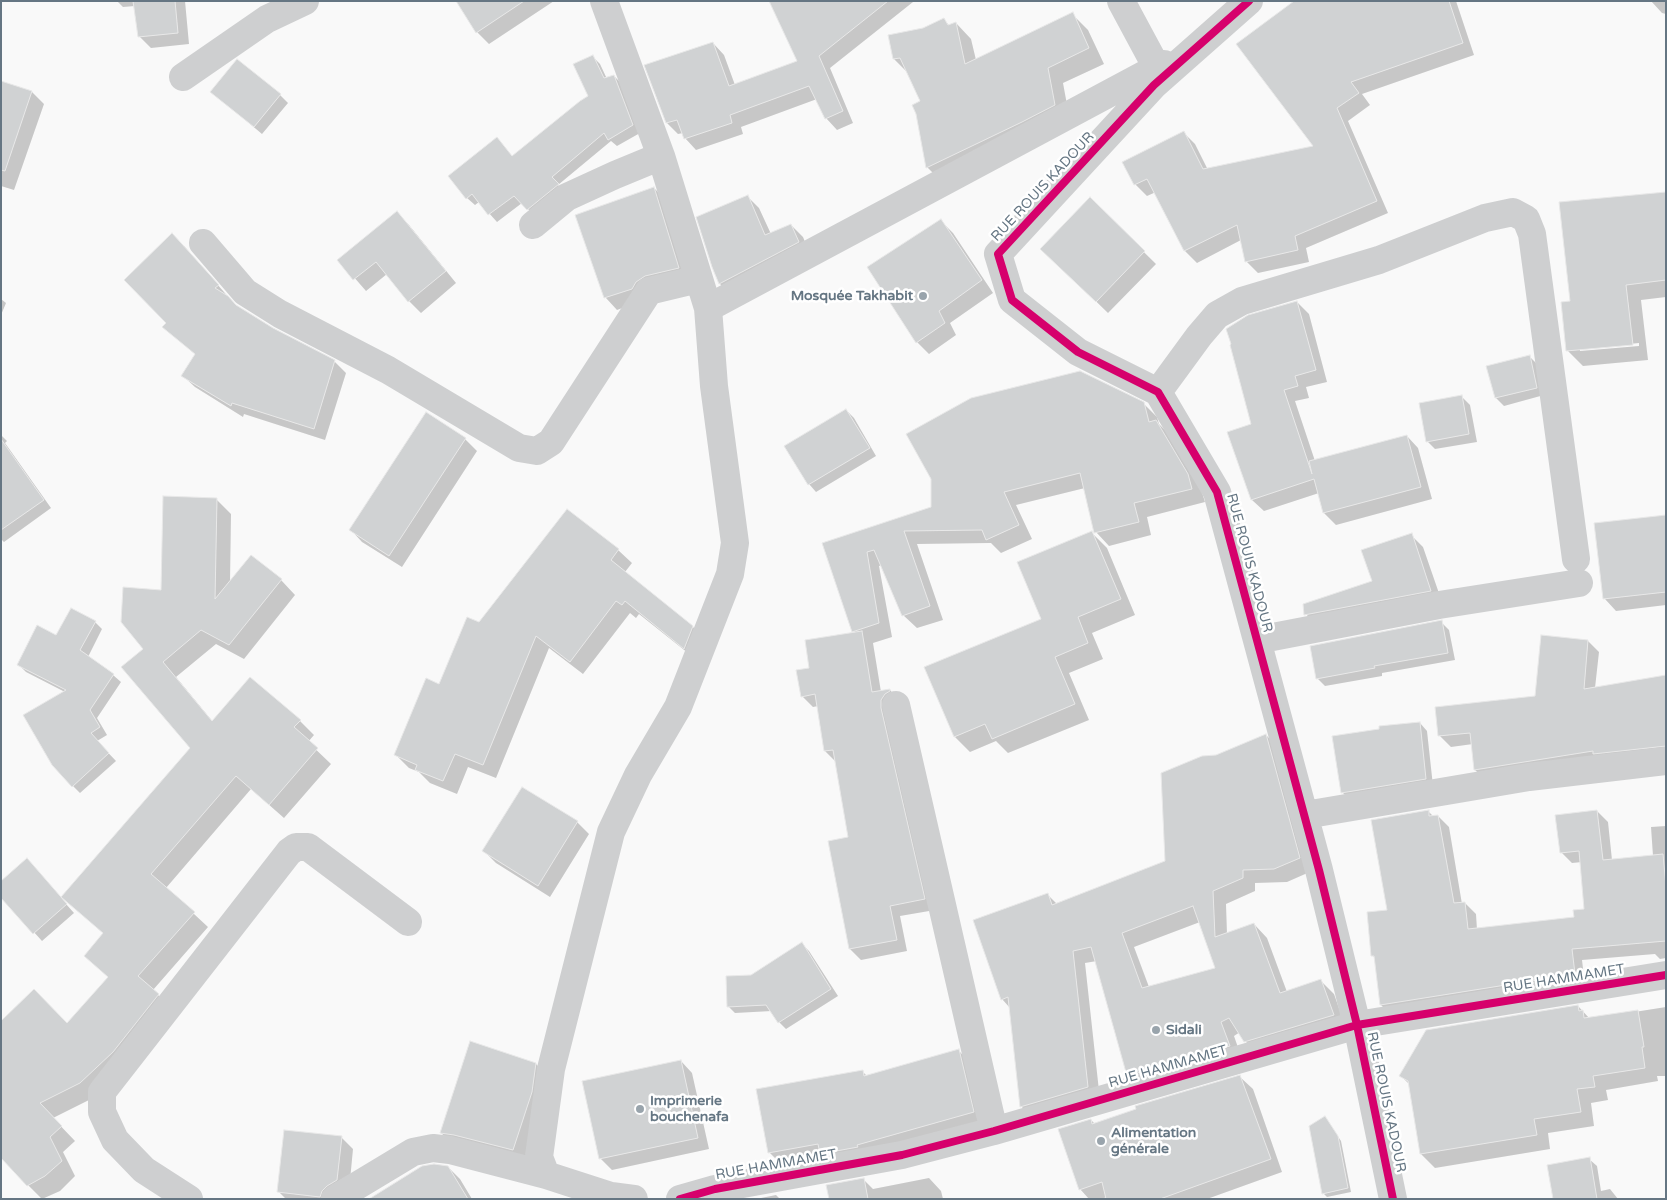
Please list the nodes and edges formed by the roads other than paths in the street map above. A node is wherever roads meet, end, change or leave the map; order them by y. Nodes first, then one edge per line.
1 (604, 1) edge
2 (1121, 1) edge
3 (1249, 1) edge
4 (301, 2) edge
5 (1199, 45) junction
6 (1156, 68) junction
7 (183, 77) dead end
8 (661, 156) junction
9 (533, 226) dead end
10 (203, 243) dead end
11 (699, 279) junction
12 (708, 308) junction
13 (1158, 392) junction
14 (1257, 640) junction
15 (896, 705) dead end
16 (1666, 761) edge
17 (1305, 816) junction
18 (408, 922) dead end
19 (1666, 976) edge
20 (1357, 1025) junction
21 (994, 1131) junction
22 (546, 1175) junction
23 (189, 1199) edge
24 (336, 1199) edge
25 (634, 1199) edge
26 (680, 1199) edge
27 (1393, 1199) edge

1 - 8 street
2 - 6 street
3 - 5 street, RUE ROUIS KADOUR
4 - 7 street
5 - 6 street
5 - 13 street, RUE ROUIS KADOUR
6 - 12 street
8 - 9 street
8 - 11 street
10 - 11 street
11 - 12 street
12 - 22 street
13 - 14 street, RUE ROUIS KADOUR
13 - 14 street
14 - 17 street, RUE ROUIS KADOUR
15 - 21 street
16 - 17 street
17 - 20 street, RUE ROUIS KADOUR
18 - 23 street
19 - 20 street, RUE HAMMAMET
20 - 21 street, RUE HAMMAMET
20 - 27 street, RUE ROUIS KADOUR
21 - 26 street, RUE HAMMAMET
22 - 24 street
22 - 25 street

